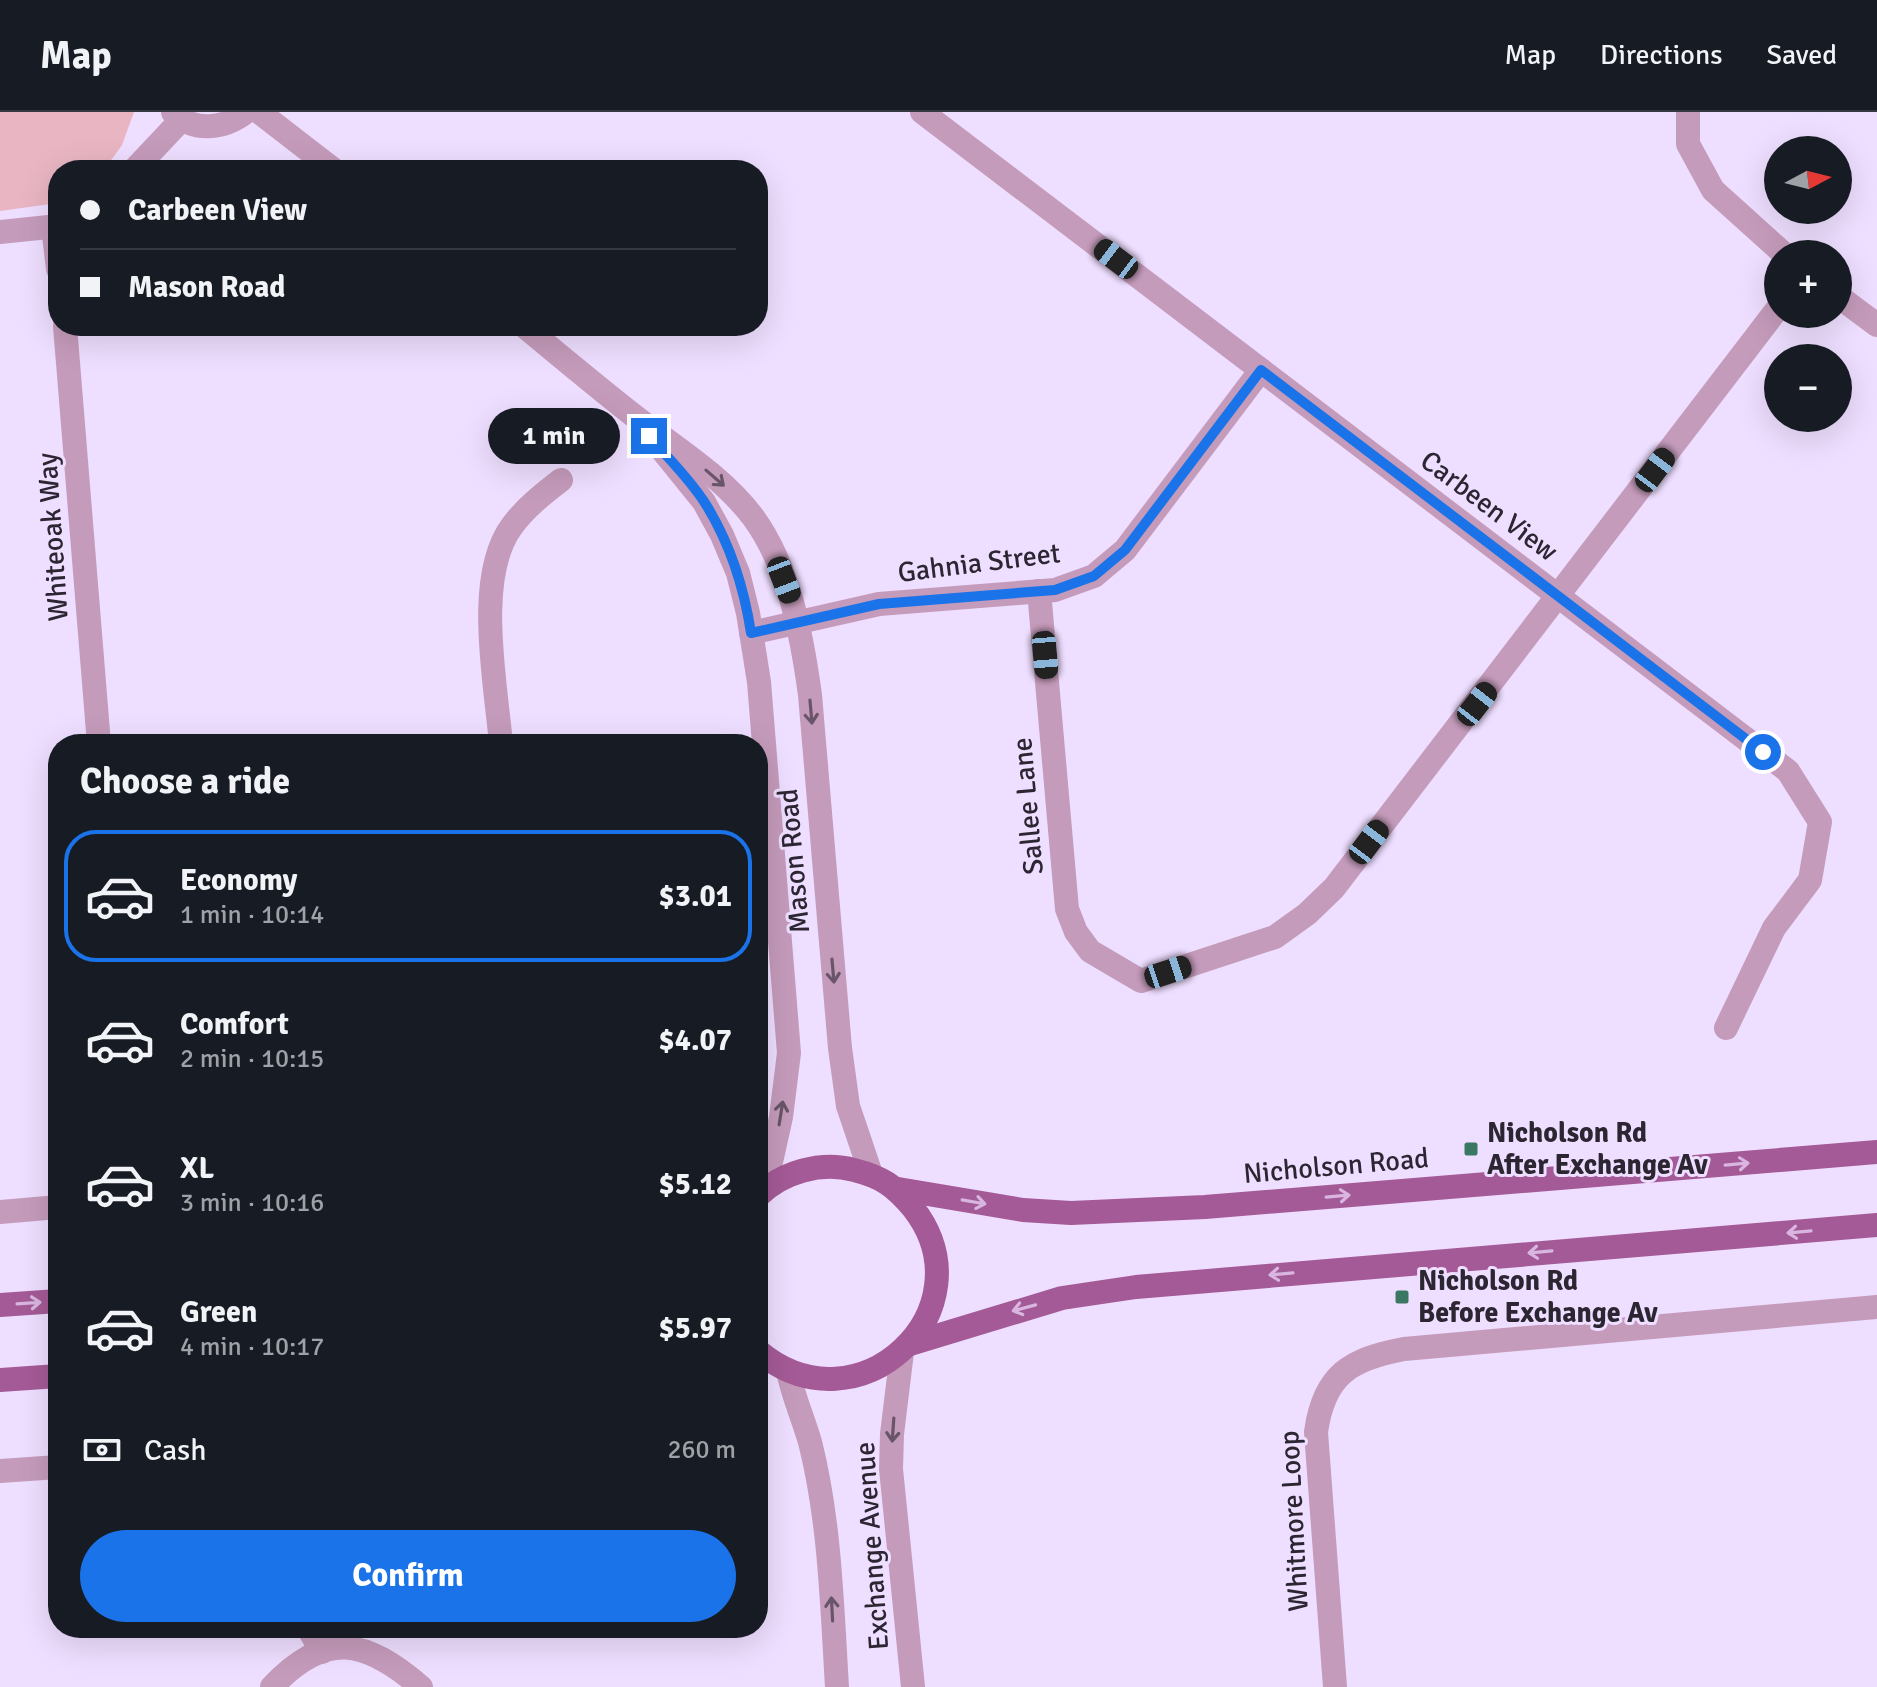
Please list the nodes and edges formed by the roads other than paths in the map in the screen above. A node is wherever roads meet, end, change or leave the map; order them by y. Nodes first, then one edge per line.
1 (246, 112) edge
2 (259, 112) edge
3 (922, 112) edge
4 (1688, 112) edge
5 (178, 116) edge
6 (142, 160) edge
7 (321, 160) edge
8 (48, 227) edge
9 (0, 232) edge
10 (1768, 240) edge
11 (1852, 306) edge
12 (1877, 325) edge
13 (1764, 326) edge
14 (66, 336) edge
15 (536, 336) edge
16 (1261, 370) junction
17 (631, 414) junction
18 (561, 480) dead end
19 (1039, 591) junction
20 (1559, 597) junction
21 (797, 623) junction
22 (751, 633) junction
23 (98, 734) edge
24 (500, 734) edge
25 (763, 734) edge
26 (768, 793) edge
27 (1726, 1028) dead end
28 (1877, 1152) edge
29 (768, 1168) edge
30 (871, 1174) junction
31 (768, 1188) edge
32 (898, 1189) junction
33 (48, 1208) edge
34 (0, 1212) edge
35 (1877, 1225) edge
36 (48, 1302) edge
37 (0, 1305) edge
38 (1877, 1307) edge
39 (906, 1348) junction
40 (768, 1358) edge
41 (788, 1371) junction
42 (48, 1377) edge
43 (0, 1380) edge
44 (48, 1468) edge
45 (0, 1471) edge
46 (314, 1638) edge
47 (322, 1652) junction
48 (272, 1687) edge
49 (421, 1687) edge
50 (837, 1687) edge
51 (913, 1687) edge
52 (1335, 1687) edge

1 - 5 street
2 - 7 street
3 - 16 street, Carbeen View
4 - 10 street
5 - 6 street
8 - 9 street
11 - 12 street
13 - 20 street
14 - 23 street, Whiteoak Way
15 - 17 street, Mason Road
16 - 19 street, Gahnia Street
16 - 20 street, Carbeen View
17 -> 21 street, Mason Road
17 - 22 street, Mason Road
18 - 24 street
19 - 20 street, Sallee Lane
19 - 21 street, Gahnia Street
20 - 27 street, Carbeen View
21 - 22 street, Gahnia Street
21 -> 30 street, Mason Road
25 -> 22 street, Mason Road
29 -> 26 street, Mason Road
32 -> 28 main road, Nicholson Road
30 - 31 main road, Nicholson Road
30 - 32 main road, Nicholson Road
32 - 39 main road, Nicholson Road
33 - 34 street
35 -> 39 main road, Nicholson Road
37 -> 36 main road
38 - 52 street, Whitmore Loop
39 - 41 main road, Nicholson Road
39 -> 51 street, Exchange Avenue
40 - 41 main road, Nicholson Road
50 -> 41 street, Exchange Avenue
42 - 43 main road
44 - 45 street
46 - 47 street
47 - 48 street
47 - 49 street

